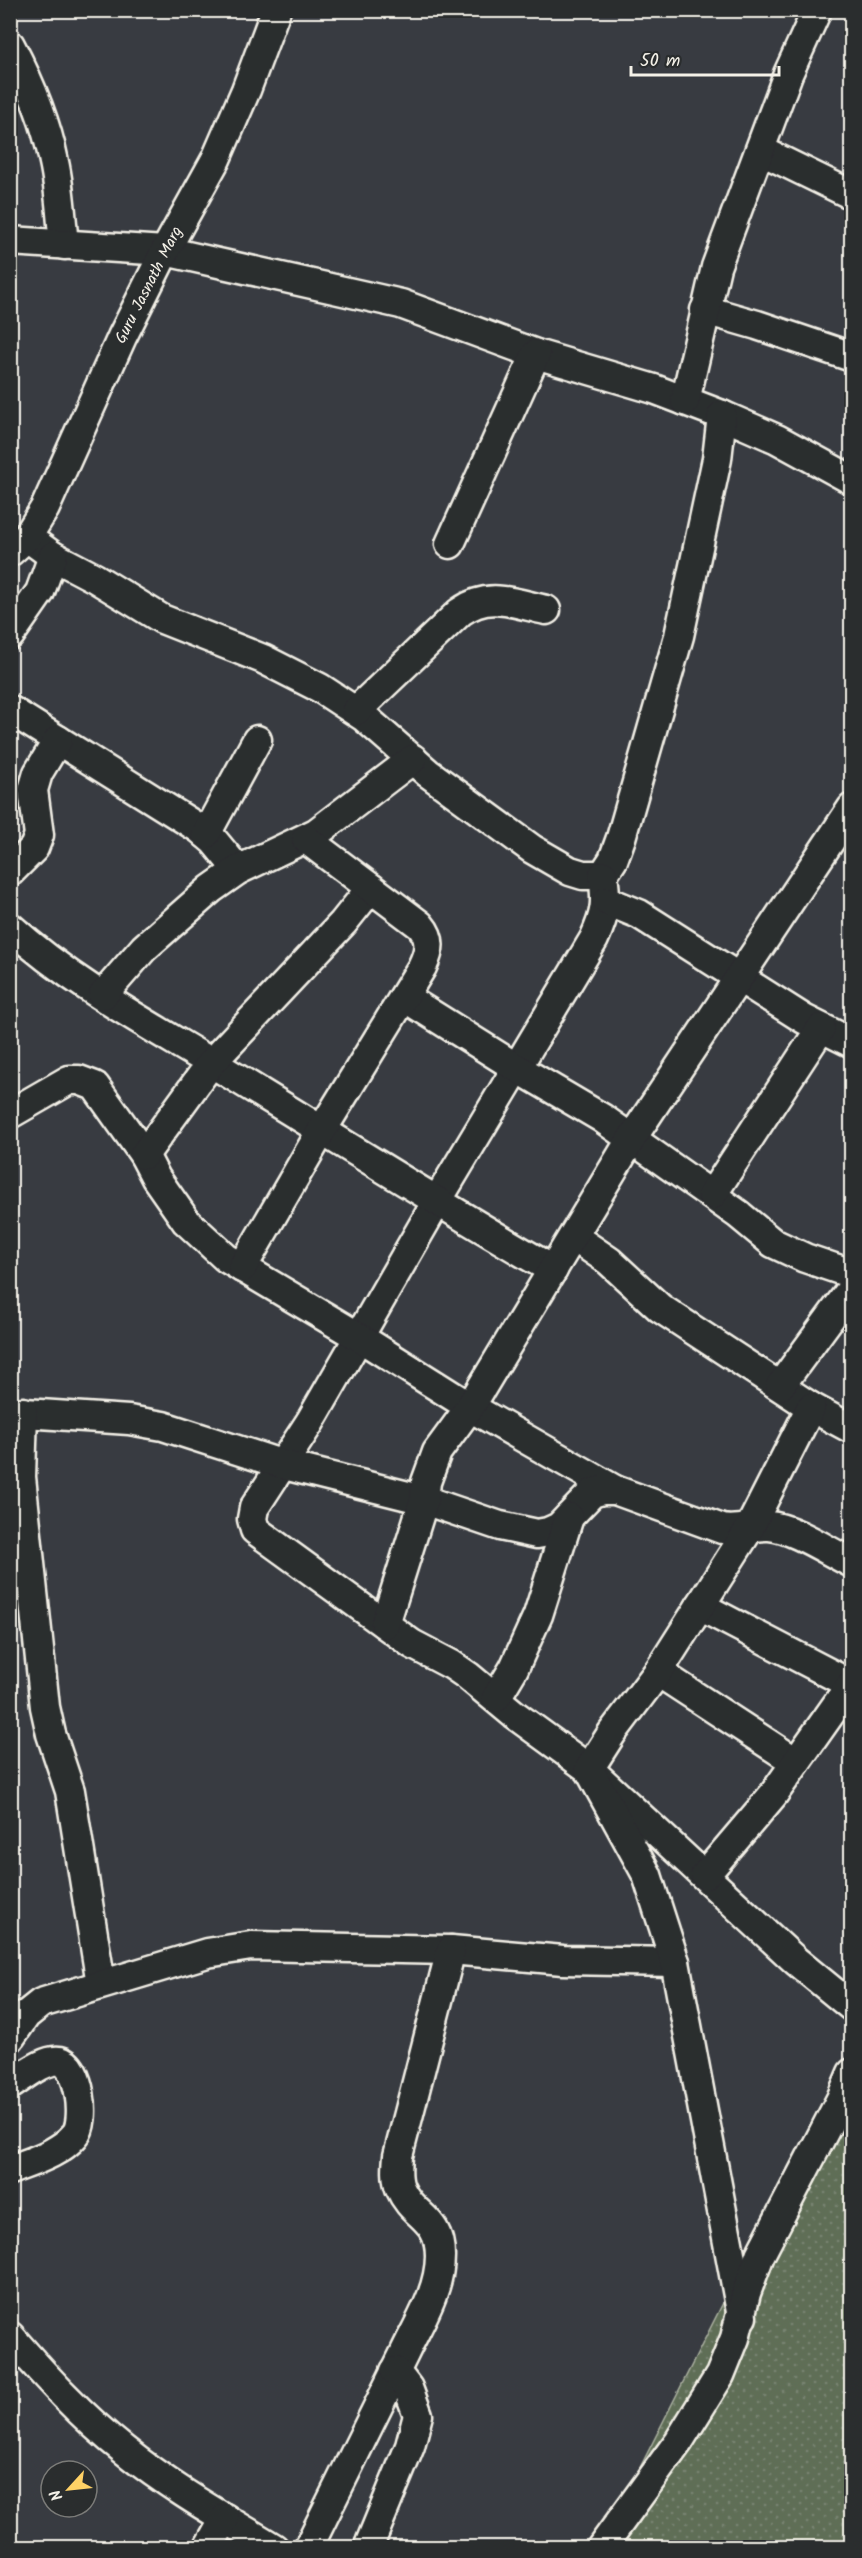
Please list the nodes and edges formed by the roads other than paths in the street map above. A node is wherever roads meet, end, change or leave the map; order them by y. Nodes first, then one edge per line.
1 (276, 10) edge
2 (817, 10) edge
3 (10, 45) edge
4 (760, 150) junction
5 (852, 195) edge
6 (10, 241) edge
7 (64, 245) junction
8 (165, 251) junction
9 (705, 310) junction
10 (536, 354) junction
11 (852, 357) edge
12 (685, 401) junction
13 (722, 415) junction
14 (852, 480) edge
15 (450, 544) dead end
16 (19, 545) edge
17 (53, 556) junction
18 (546, 610) dead end
19 (10, 635) edge
20 (10, 710) edge
21 (356, 711) junction
22 (58, 740) junction
23 (256, 740) dead end
24 (413, 759) junction
25 (852, 808) edge
26 (206, 834) junction
27 (306, 839) junction
28 (238, 870) junction
29 (10, 872) edge
30 (371, 888) junction
31 (604, 888) junction
32 (10, 927) edge
33 (739, 978) junction
34 (103, 995) junction
35 (404, 996) junction
36 (821, 1028) junction
37 (852, 1042) edge
38 (211, 1063) junction
39 (517, 1068) junction
40 (10, 1114) edge
41 (322, 1130) junction
42 (632, 1138) junction
43 (144, 1155) junction
44 (712, 1195) junction
45 (437, 1202) junction
46 (574, 1237) junction
47 (242, 1268) junction
48 (553, 1270) junction
49 (852, 1274) edge
50 (852, 1288) edge
51 (359, 1337) junction
52 (780, 1386) junction
53 (470, 1407) junction
54 (811, 1407) junction
55 (17, 1412) edge
56 (852, 1429) edge
57 (284, 1465) junction
58 (615, 1491) junction
59 (424, 1500) junction
60 (569, 1517) junction
61 (749, 1529) junction
62 (852, 1563) edge
63 (700, 1606) junction
64 (385, 1624) junction
65 (658, 1672) junction
66 (851, 1684) edge
67 (496, 1698) junction
68 (796, 1762) junction
69 (589, 1769) junction
70 (705, 1875) junction
71 (451, 1950) junction
72 (675, 1962) junction
73 (102, 1984) junction
74 (852, 2007) edge
75 (10, 2038) edge
76 (852, 2073) edge
77 (10, 2085) edge
78 (10, 2170) edge
79 (742, 2317) junction
80 (10, 2336) edge
81 (395, 2371) junction
82 (225, 2518) junction
83 (208, 2547) edge
84 (274, 2547) edge
85 (308, 2547) edge
86 (368, 2547) edge
87 (601, 2547) edge

1 - 8 street, Guru Jasnath Marg
2 - 4 street
3 - 7 street
4 - 5 street
4 - 9 street
6 - 7 street
7 - 8 street
8 - 10 street
8 - 16 street, Guru Jasnath Marg
9 - 11 street
9 - 12 street
10 - 12 street
10 - 15 street
12 - 13 street
13 - 14 street
13 - 31 street
16 - 17 street
17 - 19 street
17 - 21 street
18 - 21 street
20 - 22 street
21 - 24 street
22 - 26 street
22 - 29 street
23 - 26 street
24 - 27 street
24 - 31 street
25 - 33 street
26 - 28 street
27 - 28 street
27 - 30 street
28 - 34 street
30 - 35 street
30 - 38 street
31 - 33 street
31 - 39 street
32 - 34 street
33 - 36 street
33 - 42 street
34 - 38 street
35 - 39 street
35 - 41 street
36 - 37 street
36 - 44 street
38 - 41 street
38 - 43 street
39 - 42 street
39 - 45 street
40 - 43 street
41 - 45 street
41 - 47 street
42 - 44 street
42 - 46 street
43 - 47 street
44 - 49 street
45 - 48 street
45 - 51 street
46 - 48 street
46 - 52 street
47 - 51 street
48 - 53 street
50 - 52 street
51 - 53 street
51 - 57 street
52 - 54 street
53 - 58 street
53 - 59 street
54 - 56 street
54 - 61 street
55 - 57 street
55 - 73 street
57 - 59 street
57 - 64 street
58 - 60 street
58 - 61 street
59 - 60 street
59 - 64 street
60 - 67 street
61 - 62 street
61 - 63 street
63 - 65 street
63 - 66 street
64 - 67 street
65 - 68 street
65 - 69 street
66 - 68 street
67 - 69 street
68 - 70 street
69 - 70 street
69 - 72 street
70 - 74 street
71 - 72 street
71 - 73 street
71 - 81 street
72 - 79 street
73 - 75 street
76 - 79 street
77 - 78 street
79 - 87 street
80 - 82 street
81 - 85 street
81 - 86 street
82 - 83 street
82 - 84 street

